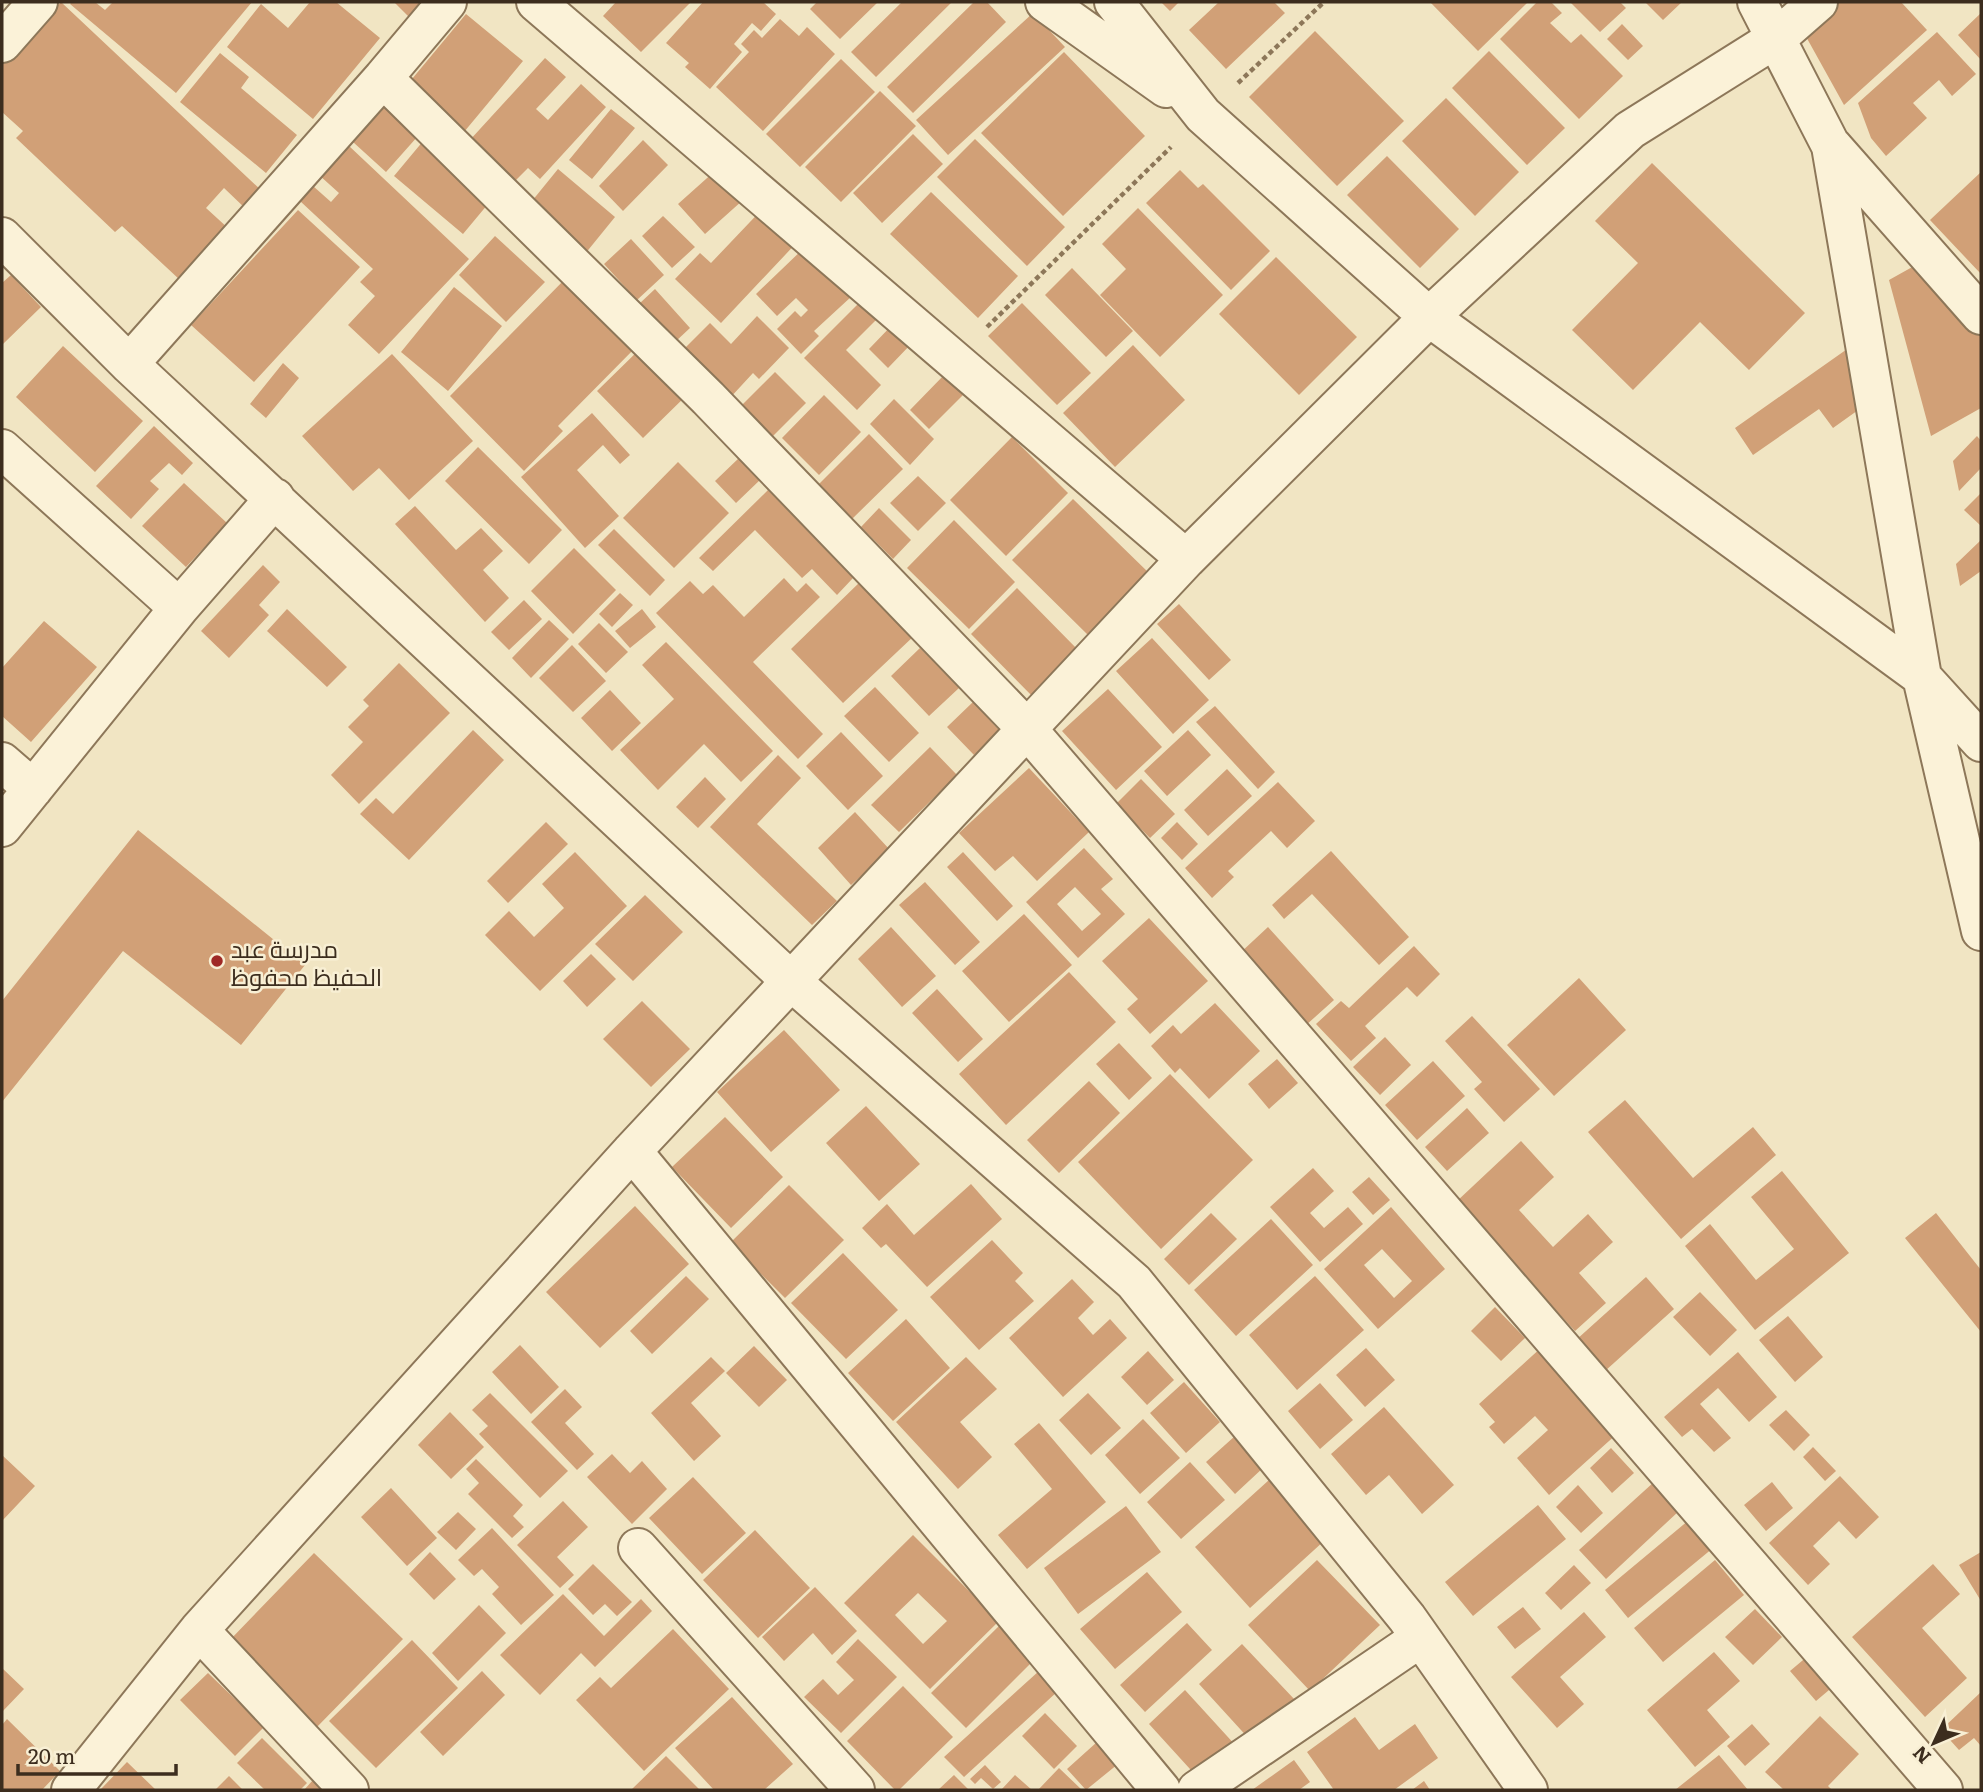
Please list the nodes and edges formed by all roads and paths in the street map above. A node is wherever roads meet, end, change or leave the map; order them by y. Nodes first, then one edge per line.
1 (38, 2) edge
2 (447, 2) edge
3 (536, 2) edge
4 (1045, 2) edge
5 (1114, 2) edge
6 (1324, 2) edge
7 (1757, 2) edge
8 (1818, 2) edge
9 (1778, 37) junction
10 (2, 43) edge
11 (383, 78) junction
12 (1203, 115) junction
13 (1831, 146) junction
14 (2, 237) edge
15 (1981, 315) edge
16 (1429, 317) junction
17 (954, 359) junction
18 (129, 364) junction
19 (2, 449) edge
20 (275, 498) junction
21 (1186, 559) junction
22 (179, 608) junction
23 (1922, 677) junction
24 (1027, 729) junction
25 (1981, 742) edge
26 (2, 761) edge
27 (33, 789) junction
28 (2, 827) edge
29 (1981, 931) edge
30 (791, 982) junction
31 (632, 1151) junction
32 (638, 1548) dead end
33 (199, 1630) junction
34 (1420, 1638) junction
35 (71, 1790) edge
36 (349, 1790) edge
37 (855, 1790) edge
38 (1161, 1790) edge
39 (1197, 1790) edge
40 (1528, 1790) edge
41 (1943, 1790) edge

1 - 10 street
2 - 11 street
3 - 17 street
4 - 12 street
5 - 12 street
6 - 12 path
7 - 9 street
8 - 9 street
9 - 13 street
9 - 16 street
11 - 18 street
11 - 24 street
12 - 16 street
12 - 17 path
13 - 15 street
13 - 23 street
14 - 18 street
16 - 21 street
16 - 23 street
17 - 21 street
18 - 20 street
19 - 22 street
20 - 22 street
20 - 30 street
21 - 24 street
22 - 27 street
23 - 25 street
23 - 29 street
24 - 30 street
24 - 41 street
26 - 27 street
27 - 28 street
30 - 31 street
30 - 34 street
31 - 33 street
31 - 38 street
32 - 37 street
33 - 35 street
33 - 36 street
34 - 39 street
34 - 40 street

